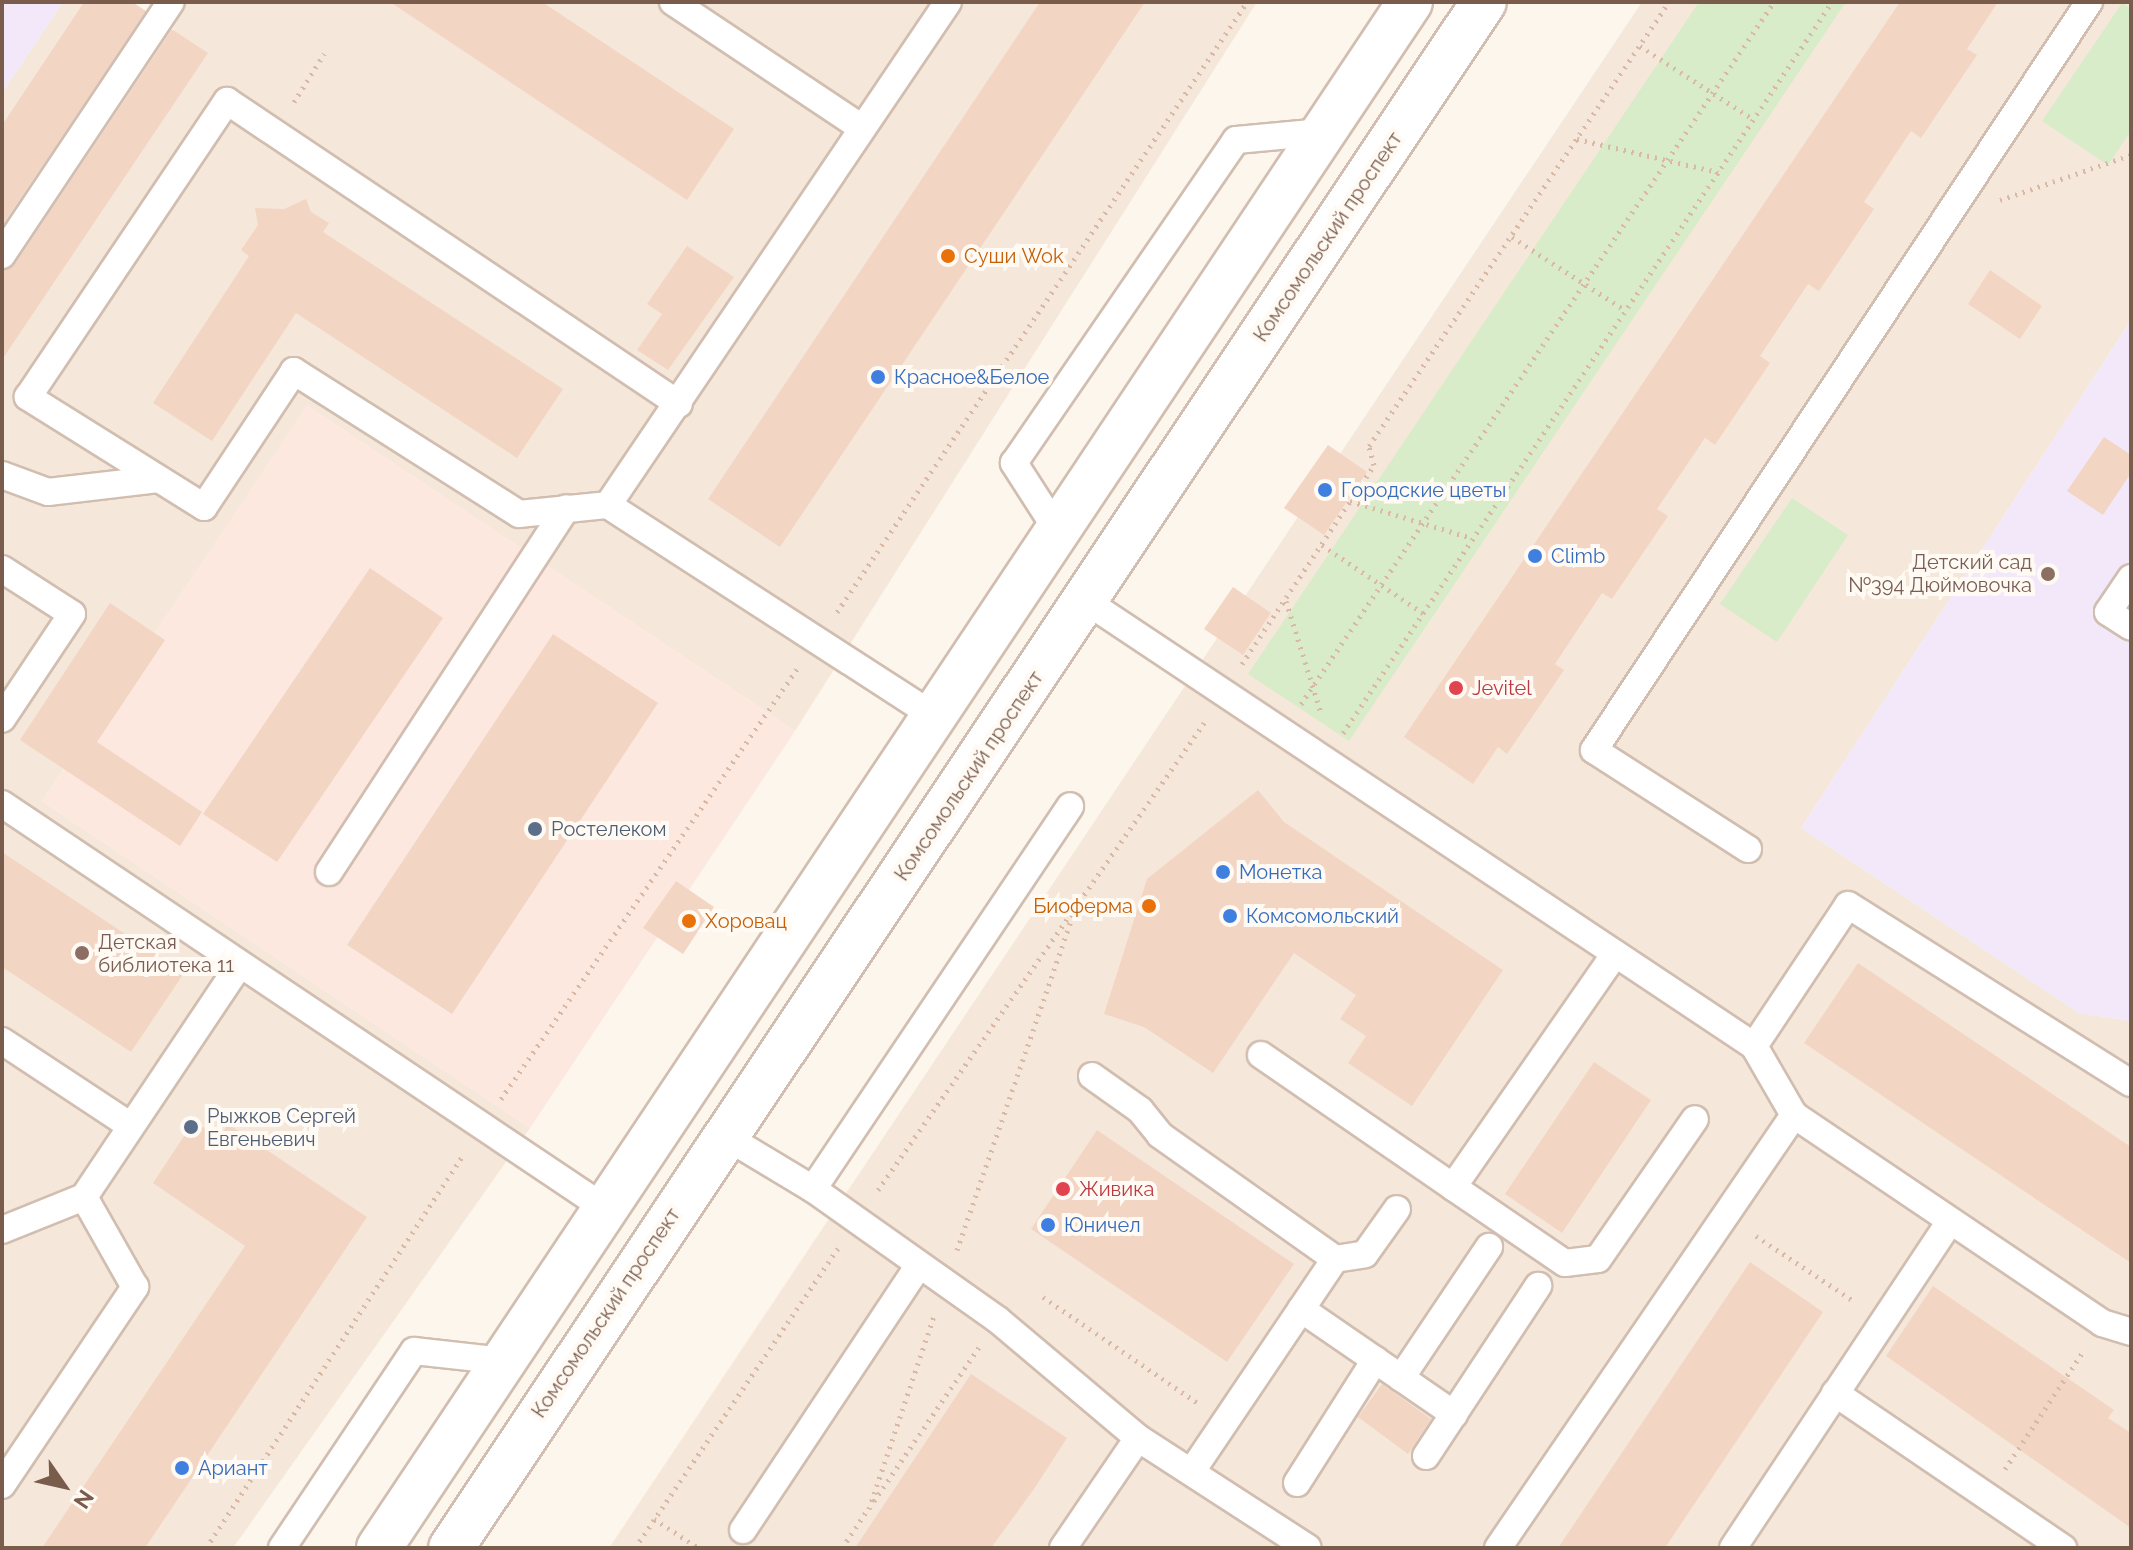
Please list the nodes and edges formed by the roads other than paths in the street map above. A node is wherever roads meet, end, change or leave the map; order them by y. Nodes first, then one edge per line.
1 (171, 2) edge
2 (673, 2) edge
3 (948, 2) edge
4 (1410, 2) edge
5 (1484, 2) edge
6 (2089, 2) edge
7 (862, 128) junction
8 (1323, 132) junction
9 (2, 255) edge
10 (679, 404) junction
11 (1139, 407) junction
12 (2, 475) edge
13 (158, 479) junction
14 (608, 505) junction
15 (566, 509) junction
16 (1057, 530) junction
17 (2, 569) edge
18 (2131, 578) edge
19 (1086, 601) junction
20 (2131, 627) edge
21 (934, 716) junction
22 (2, 719) edge
23 (2, 804) edge
24 (1070, 806) dead end
25 (1748, 849) dead end
26 (329, 872) dead end
27 (870, 922) junction
28 (1615, 954) junction
29 (240, 964) junction
30 (2, 1041) edge
31 (1754, 1046) junction
32 (1261, 1055) dead end
33 (1092, 1076) dead end
34 (2131, 1083) edge
35 (675, 1104) junction
36 (1794, 1115) junction
37 (1695, 1119) dead end
38 (131, 1126) junction
39 (725, 1136) junction
40 (1453, 1187) junction
41 (813, 1189) junction
42 (84, 1197) junction
43 (606, 1209) junction
44 (1397, 1209) dead end
45 (1950, 1221) junction
46 (2, 1230) edge
47 (1489, 1247) dead end
48 (1335, 1259) junction
49 (919, 1265) junction
50 (1538, 1286) dead end
51 (1301, 1309) junction
52 (2131, 1332) edge
53 (1375, 1360) junction
54 (505, 1361) junction
55 (1401, 1378) junction
56 (1835, 1393) junction
57 (1454, 1414) junction
58 (1138, 1438) junction
59 (1426, 1456) dead end
60 (1192, 1471) junction
61 (1297, 1483) dead end
62 (2, 1485) edge
63 (743, 1530) dead end
64 (1276, 1539) edge
65 (282, 1548) edge
66 (379, 1548) edge
67 (451, 1548) edge
68 (1063, 1548) edge
69 (1308, 1548) edge
70 (1498, 1548) edge
71 (1733, 1548) edge
72 (2063, 1548) edge

1 - 9 lane
2 - 7 lane
3 - 7 lane
4 - 8 main road
5 - 19 main road, Комсомольский проспект
6 - 25 lane
7 - 10 lane
8 - 11 main road
8 - 16 lane
10 - 13 lane
10 - 14 lane
11 - 16 main road
11 - 19 main road
12 - 13 lane
13 - 15 lane
14 - 15 lane
14 - 21 lane
15 - 26 lane
16 - 21 main road
17 - 22 lane
18 - 20 lane
19 - 27 main road, Комсомольский проспект
19 - 28 lane
21 - 27 main road
21 - 35 main road
23 - 29 lane
24 - 41 lane
27 - 39 main road, Комсомольский проспект
28 - 31 lane
28 - 40 lane
29 - 38 lane
29 - 43 lane
30 - 38 lane
31 - 34 lane
31 - 36 lane
32 - 40 lane
33 - 48 lane
35 - 39 main road
35 - 43 main road
36 - 45 lane
36 - 70 lane
37 - 40 lane
38 - 42 lane
39 - 41 lane
39 - 67 main road, Комсомольский проспект
41 - 49 lane
42 - 46 lane
42 - 62 lane
43 - 54 main road
44 - 48 lane
45 - 52 lane
45 - 56 lane
47 - 55 lane
48 - 51 lane
49 - 58 lane
49 - 63 lane
50 - 57 lane
51 - 53 lane
51 - 60 lane
53 - 55 lane
53 - 61 lane
54 - 65 lane
54 - 66 main road
55 - 57 lane
56 - 71 lane
56 - 72 lane
57 - 59 lane
58 - 60 lane
58 - 68 lane
60 - 64 lane
64 - 69 lane

